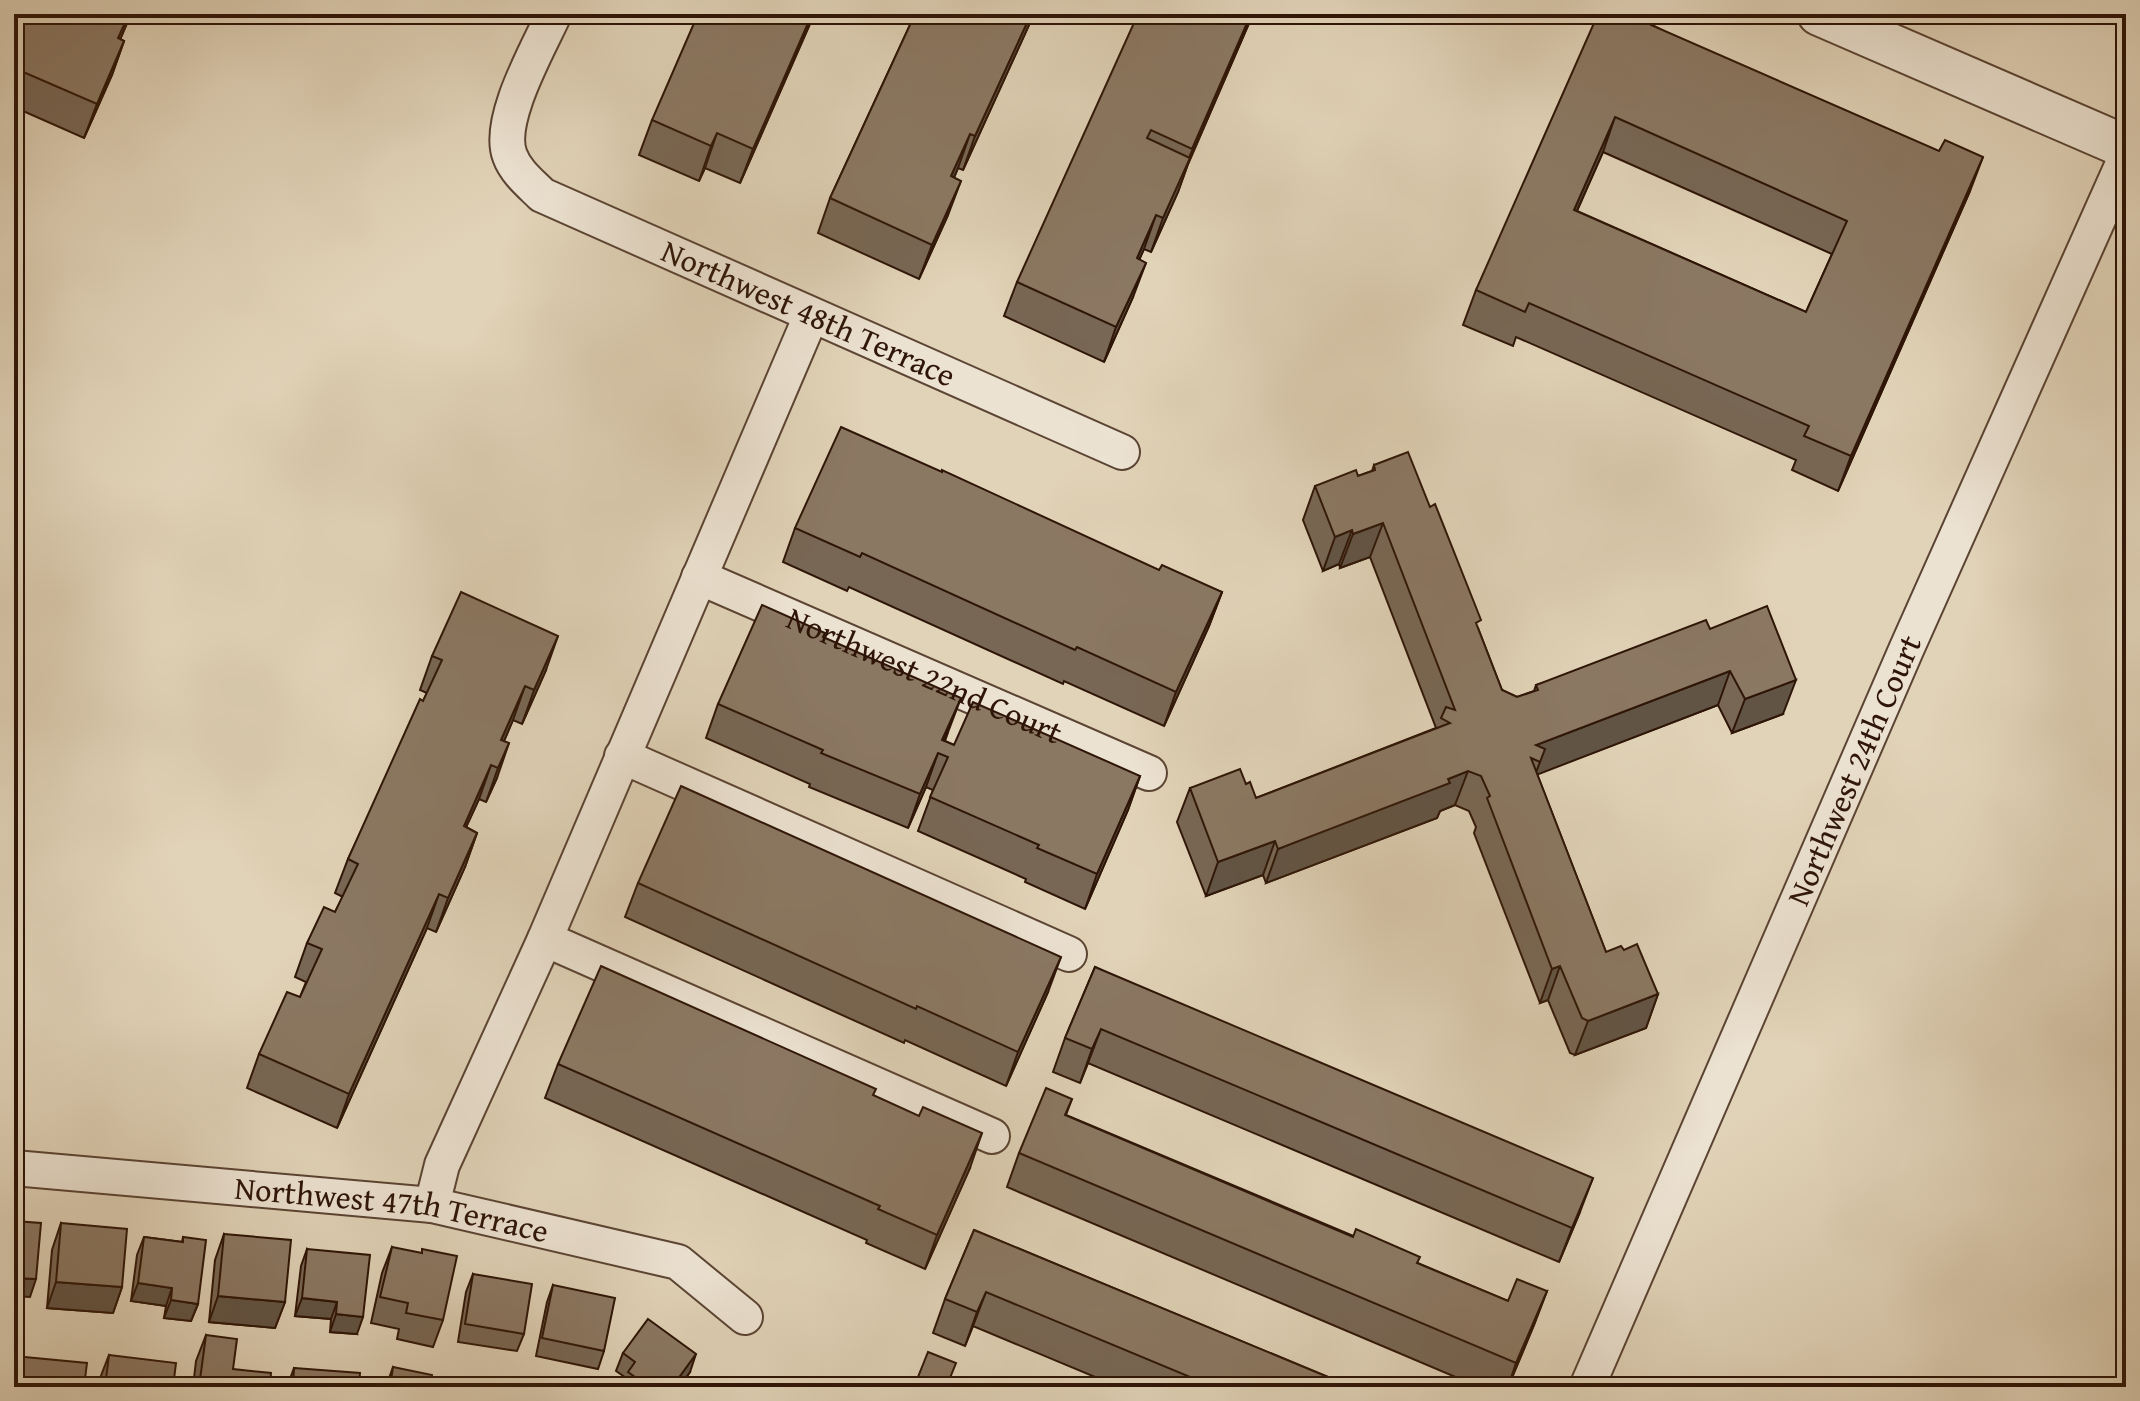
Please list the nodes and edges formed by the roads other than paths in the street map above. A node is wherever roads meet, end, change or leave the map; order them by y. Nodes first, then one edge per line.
1 (554, 14) edge
2 (1819, 14) edge
3 (2126, 147) edge
4 (2126, 157) edge
5 (811, 316) junction
6 (1122, 452) dead end
7 (699, 577) junction
8 (622, 756) junction
9 (1149, 773) dead end
10 (545, 939) junction
11 (1069, 954) dead end
12 (992, 1136) dead end
13 (14, 1168) edge
14 (432, 1205) junction
15 (745, 1317) dead end
16 (1587, 1387) edge

1 - 5 street, Northwest 48th Terrace
2 - 3 street
4 - 16 street, Northwest 24th Court
5 - 6 street, Northwest 48th Terrace
5 - 7 street
7 - 8 street
7 - 9 street, Northwest 22nd Court
8 - 10 street
8 - 11 street
10 - 12 street
10 - 14 street
13 - 14 street, Northwest 47th Terrace
14 - 15 street, Northwest 47th Terrace

